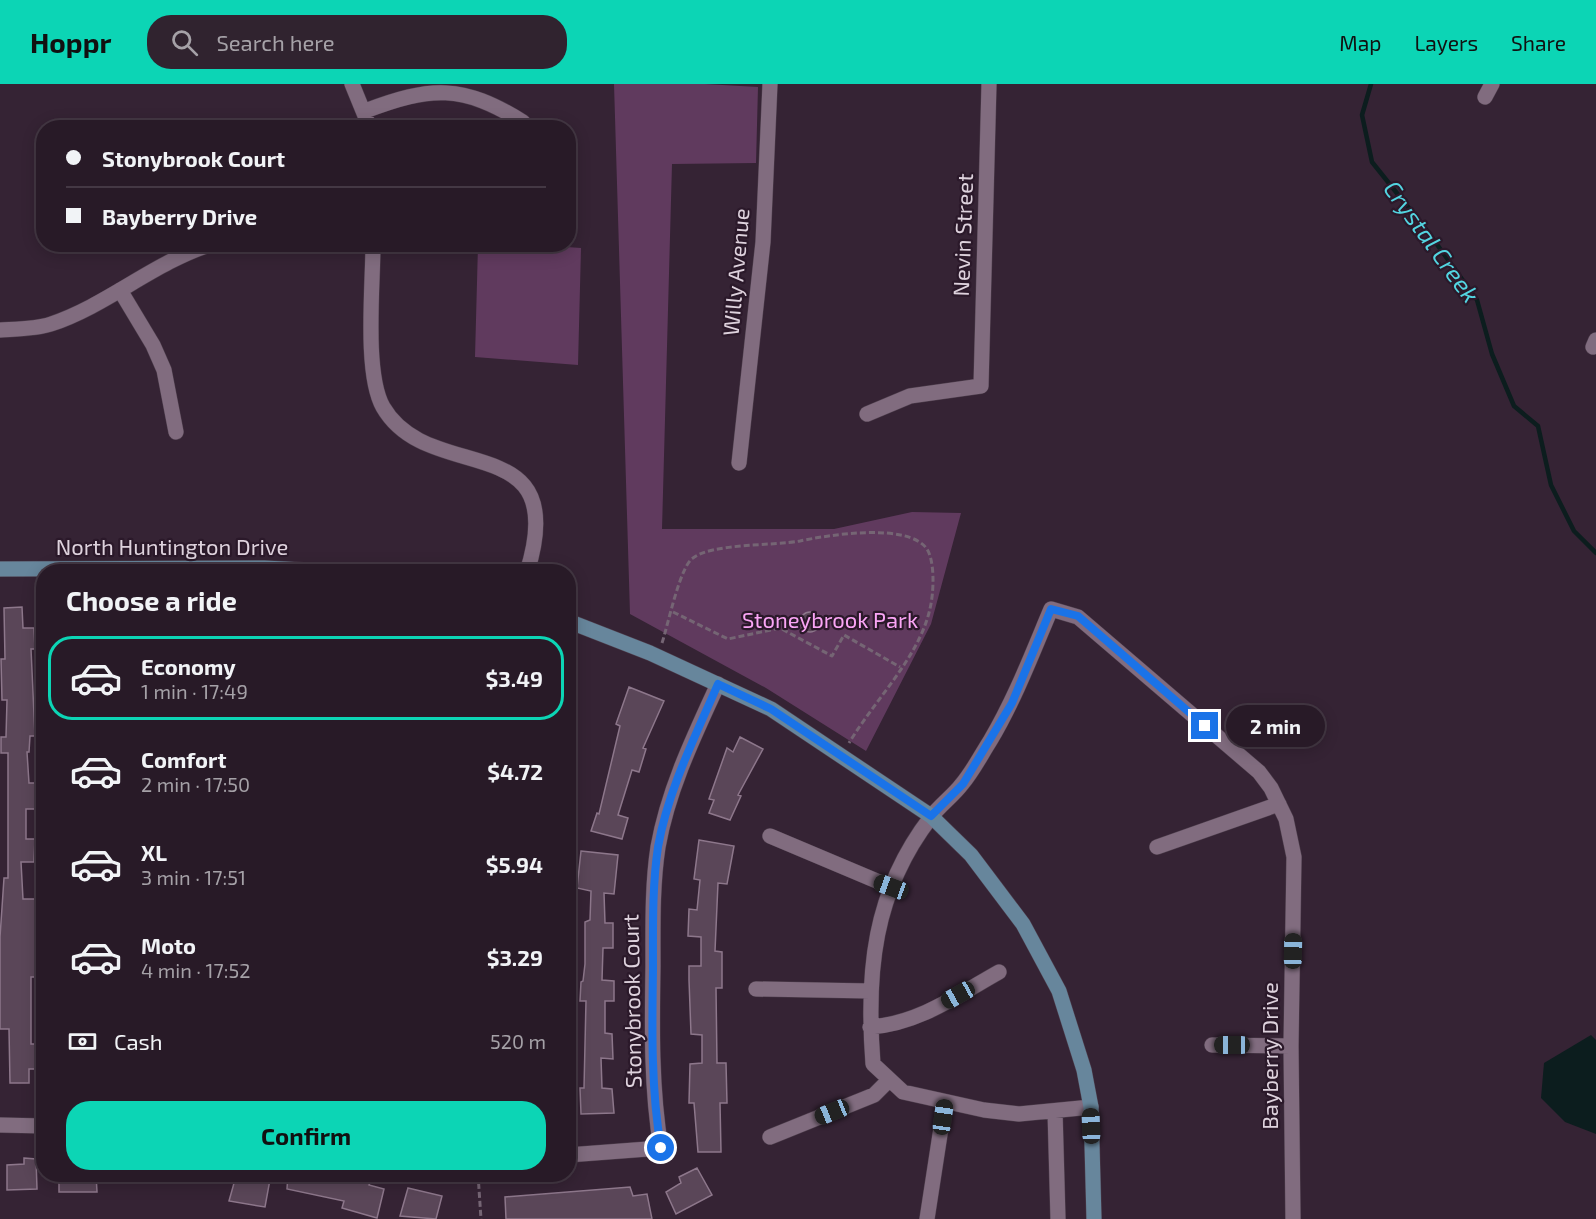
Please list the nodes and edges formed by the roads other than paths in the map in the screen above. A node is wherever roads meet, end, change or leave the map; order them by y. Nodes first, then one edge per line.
1 (352, 84) edge
2 (770, 84) edge
3 (989, 84) edge
4 (365, 111) junction
5 (368, 120) edge
6 (520, 120) edge
7 (191, 252) edge
8 (373, 252) edge
9 (120, 290) junction
10 (0, 330) edge
11 (867, 414) dead end
12 (176, 432) dead end
13 (739, 463) dead end
14 (529, 564) edge
15 (0, 569) edge
16 (36, 570) edge
17 (576, 624) edge
18 (718, 684) junction
19 (1279, 804) junction
20 (931, 816) junction
21 (770, 836) dead end
22 (1157, 847) dead end
23 (891, 887) junction
24 (999, 972) dead end
25 (756, 989) dead end
26 (870, 992) junction
27 (870, 1027) junction
28 (1212, 1045) dead end
29 (1291, 1046) junction
30 (888, 1081) junction
31 (945, 1102) junction
32 (1091, 1107) junction
33 (1055, 1111) junction
34 (0, 1125) edge
35 (36, 1126) edge
36 (770, 1137) dead end
37 (576, 1154) edge
38 (927, 1219) edge
39 (1058, 1219) edge
40 (1094, 1219) edge
41 (1293, 1219) edge

1 - 4 street
2 - 13 street, Willy Avenue
3 - 11 street, Nevin Street
4 - 5 street
4 - 6 street
7 - 9 street
8 - 14 street
9 - 10 street
9 - 12 street
15 - 16 street, North Huntington Drive
17 - 18 street
18 - 20 street
18 - 37 street, Stonybrook Court
19 - 20 street, Bayberry Drive
19 - 22 street
19 - 29 street, Bayberry Drive
20 - 23 street
20 - 32 street
21 - 23 street
23 - 26 street
24 - 27 street
25 - 26 street
26 - 27 street
27 - 30 street
28 - 29 street
29 - 41 street, Bayberry Drive
30 - 31 street
30 - 36 street
31 - 33 street
31 - 38 street
32 - 33 street
32 - 40 street
33 - 39 street
34 - 35 street

